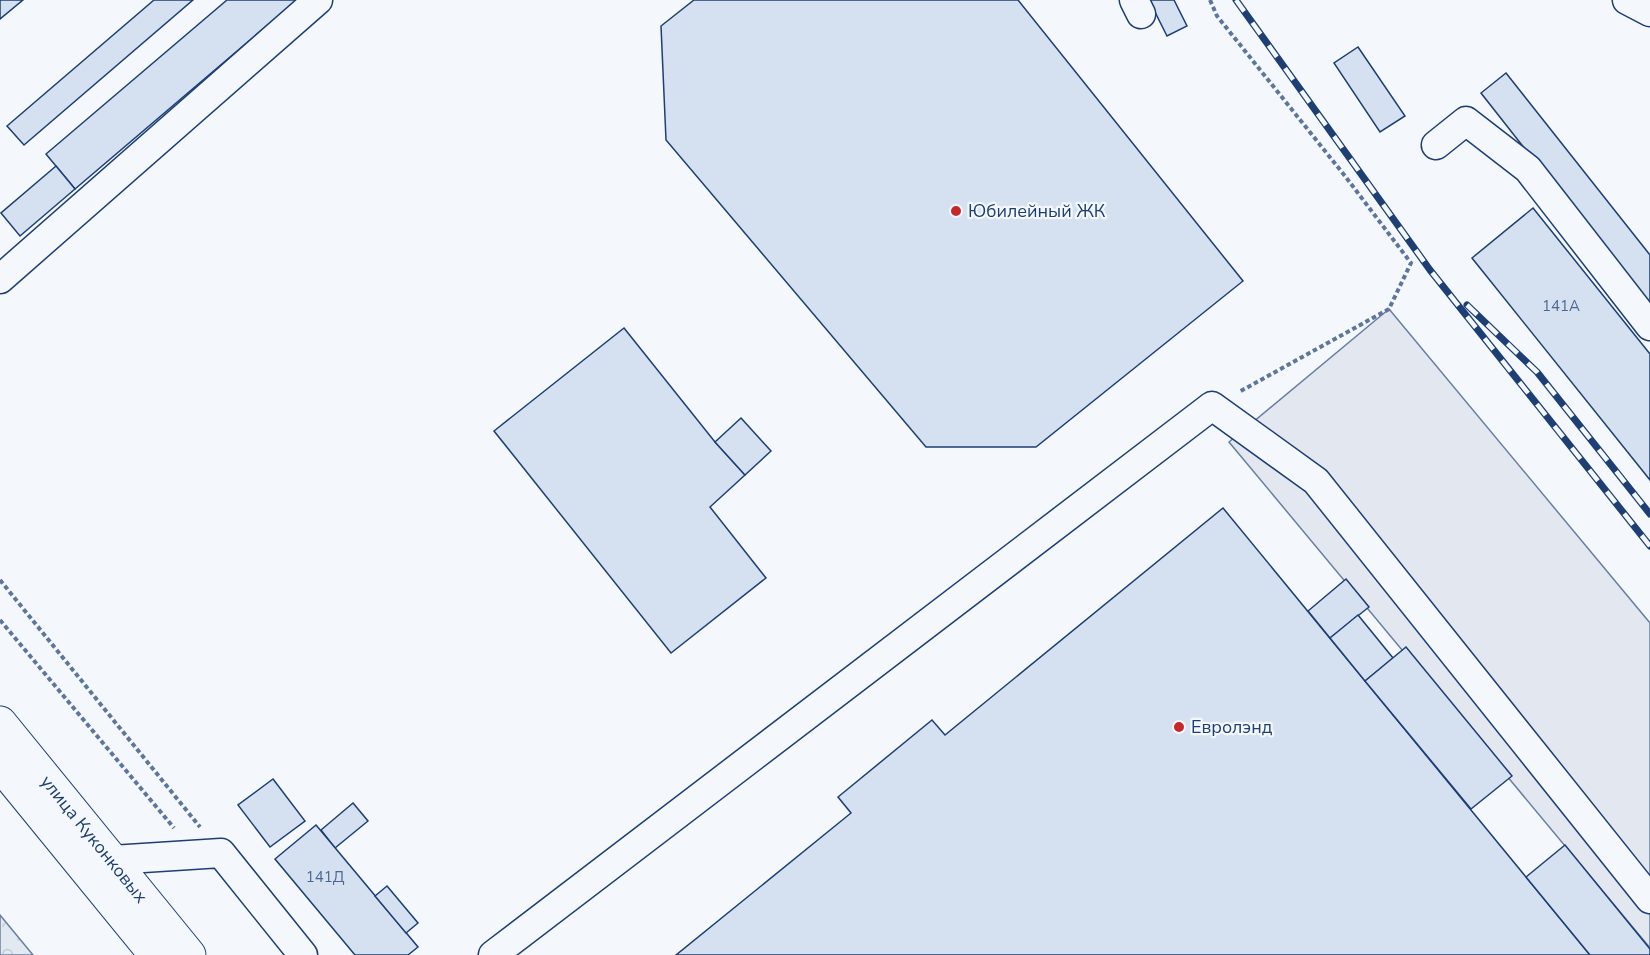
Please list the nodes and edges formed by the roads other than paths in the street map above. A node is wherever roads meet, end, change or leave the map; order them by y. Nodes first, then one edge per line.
1 (318, 0) edge
2 (1627, 0) edge
3 (1650, 12) edge
4 (1436, 145) dead end
5 (0, 279) edge
6 (1650, 326) edge
7 (0, 723) edge
8 (0, 764) edge
9 (112, 860) junction
10 (1650, 899) edge
11 (156, 955) edge
12 (189, 955) edge
13 (303, 955) edge
14 (493, 955) edge

1 - 5 lane
2 - 3 lane
4 - 6 lane
7 - 9 main road, улица Куконковых
8 - 11 main road, улица Куконковых
9 - 12 main road, улица Куконковых
9 - 13 lane
10 - 14 lane

